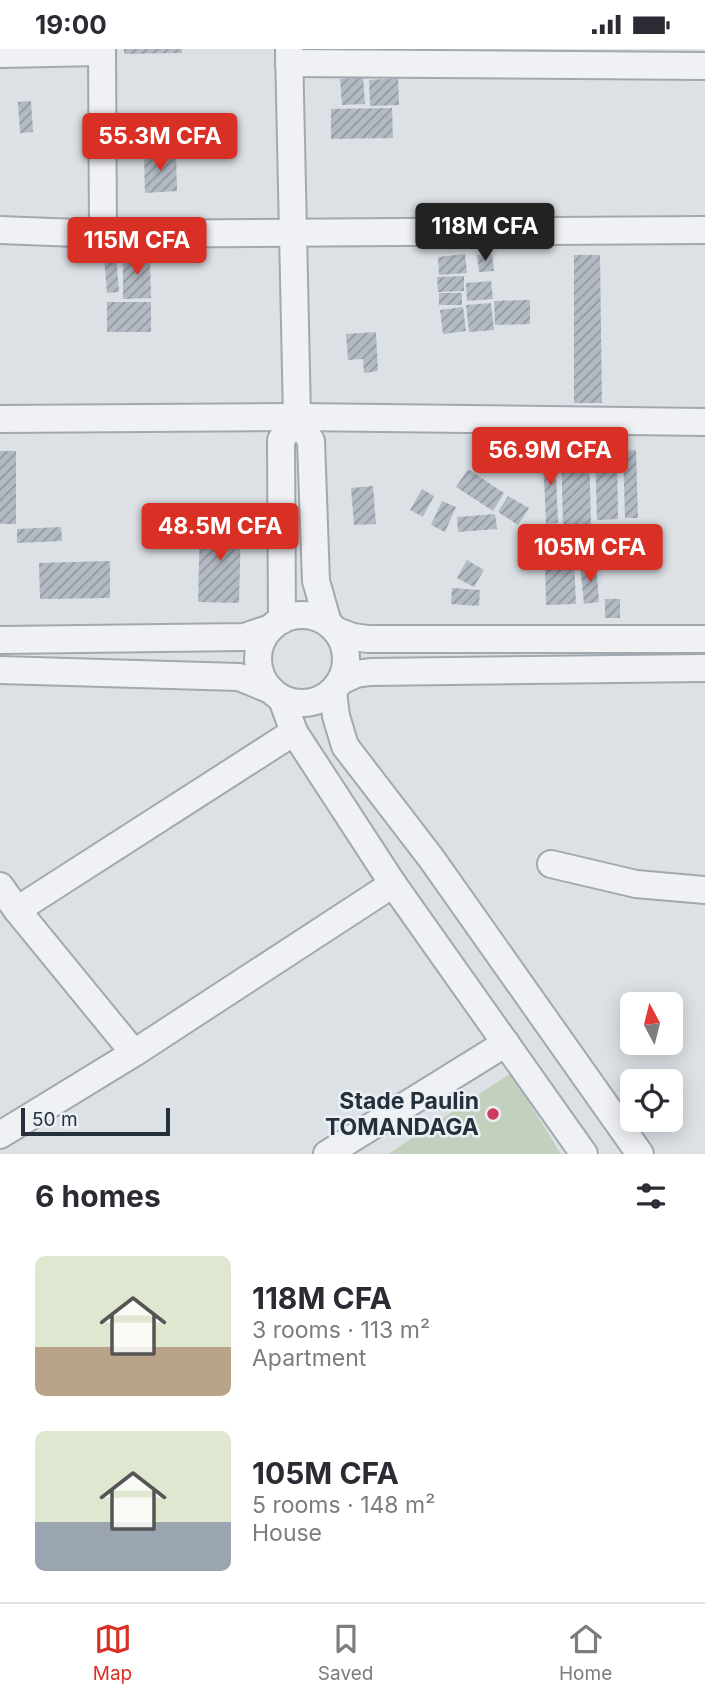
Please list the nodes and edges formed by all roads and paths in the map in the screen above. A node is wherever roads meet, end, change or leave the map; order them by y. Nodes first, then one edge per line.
1 (102, 51) edge
2 (0, 54) edge
3 (289, 56) edge
4 (705, 66) edge
5 (0, 230) edge
6 (705, 230) edge
7 (103, 234) junction
8 (294, 234) junction
9 (297, 417) junction
10 (0, 419) edge
11 (705, 422) edge
12 (276, 624) junction
13 (332, 627) junction
14 (705, 639) edge
15 (0, 640) edge
16 (705, 668) edge
17 (0, 670) edge
18 (337, 686) junction
19 (276, 694) junction
20 (294, 732) junction
21 (551, 864) dead end
22 (394, 884) junction
23 (0, 886) edge
24 (705, 890) edge
25 (17, 910) junction
26 (506, 1043) junction
27 (134, 1053) junction
28 (0, 1135) edge
29 (327, 1154) edge
30 (584, 1154) edge
31 (640, 1154) edge

1 - 2 street
1 - 7 street
3 - 4 street
3 - 8 street
5 - 7 street
6 - 8 street
7 - 8 street
8 - 9 street
9 - 10 street
9 - 11 street
9 - 12 street
9 - 13 street
12 - 13 street
12 - 15 street
12 - 19 street
13 - 14 street
13 - 18 street
16 - 18 street
17 - 19 street
18 - 19 street
18 - 31 street
19 - 20 street
20 - 22 street
20 - 25 street
21 - 24 street
22 - 26 street
22 - 27 street
23 - 25 street
25 - 27 street
26 - 29 street
26 - 30 street
27 - 28 street

